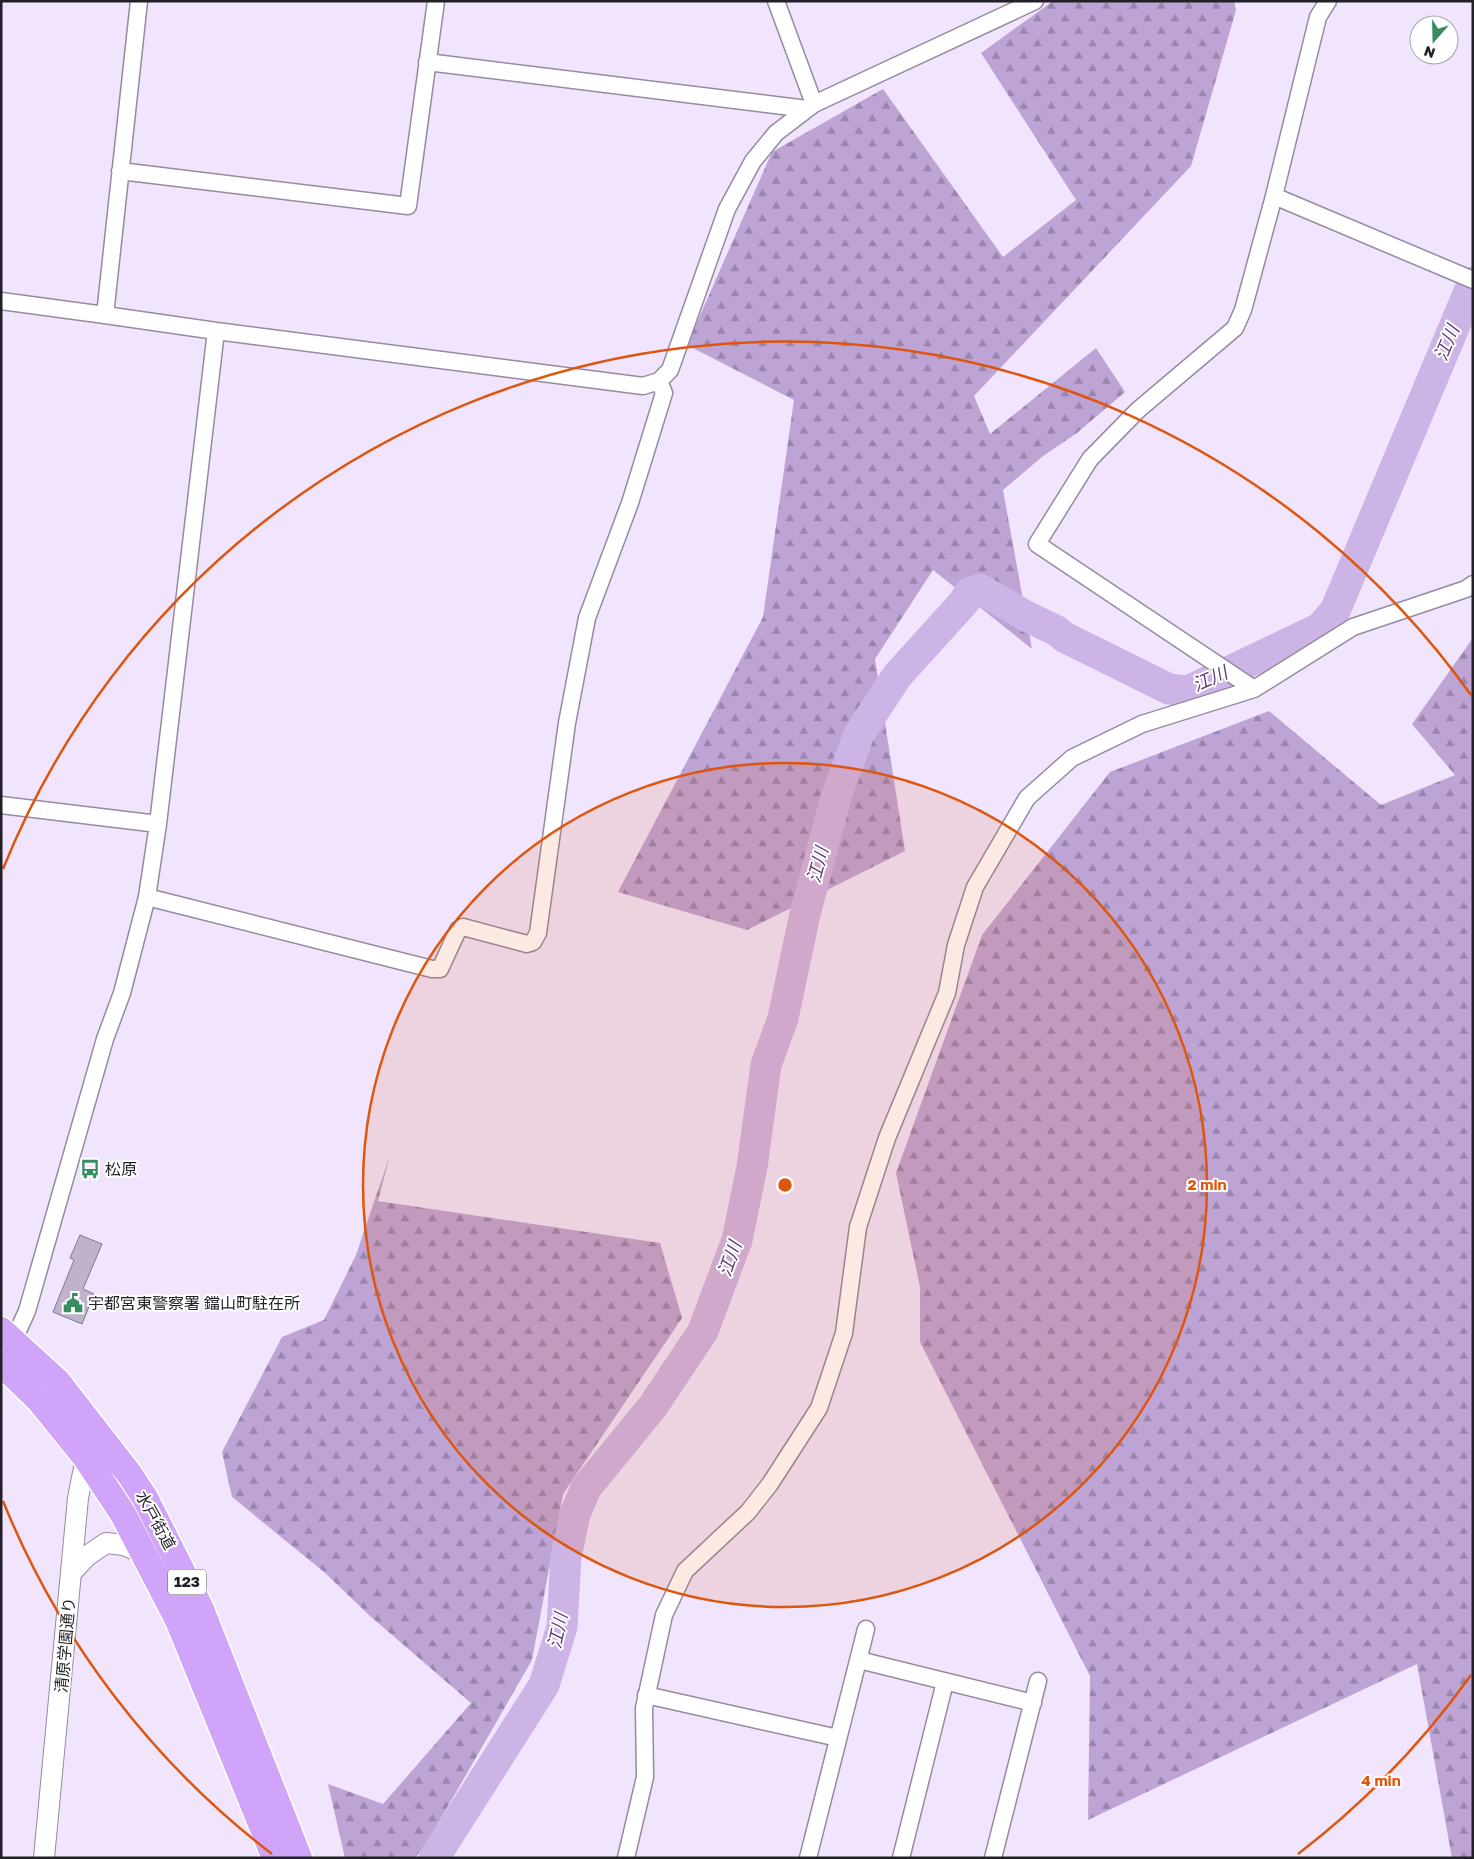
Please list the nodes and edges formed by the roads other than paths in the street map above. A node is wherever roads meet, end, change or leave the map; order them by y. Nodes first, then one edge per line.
1 (140, 1) edge
2 (436, 1) edge
3 (776, 1) edge
4 (1035, 1) edge
5 (1328, 1) edge
6 (427, 62) junction
7 (810, 107) junction
8 (120, 171) junction
9 (1274, 196) junction
10 (1473, 280) edge
11 (1, 301) edge
12 (105, 316) junction
13 (216, 331) junction
14 (659, 381) junction
15 (1473, 584) edge
16 (1254, 689) junction
17 (1, 805) edge
18 (158, 824) junction
19 (146, 897) junction
20 (5, 1349) edge
21 (95, 1449) junction
22 (144, 1553) junction
23 (72, 1572) junction
24 (866, 1629) dead end
25 (859, 1660) junction
26 (1038, 1681) dead end
27 (945, 1682) junction
28 (646, 1695) junction
29 (1033, 1703) junction
30 (838, 1738) junction
31 (44, 1858) edge
32 (275, 1858) edge
33 (299, 1858) edge
34 (626, 1858) edge
35 (808, 1858) edge
36 (901, 1858) edge
37 (993, 1858) edge

1 - 8 street
2 - 6 street
3 - 7 street
4 - 7 street
5 - 9 street
6 - 7 street
6 - 8 street
7 - 14 street
8 - 12 street
9 - 10 street
9 - 16 street
11 - 12 street
12 - 13 street
13 - 14 street
13 - 18 street
14 - 19 street
15 - 16 street
16 - 28 street
17 - 18 street
18 - 19 street
19 - 20 street
20 - 21 highway, 水戸街道 / 123
21 - 22 highway, 水戸街道 / 123
21 - 23 street, 清原学園通り
21 - 33 highway, 水戸街道 / 123
22 - 23 street
22 - 32 highway, 水戸街道 / 123
23 - 31 street, 清原学園通り
24 - 25 street
25 - 27 street
25 - 30 street
26 - 29 street
27 - 29 street
27 - 36 street
28 - 30 street
28 - 34 street
29 - 37 street
30 - 35 street

